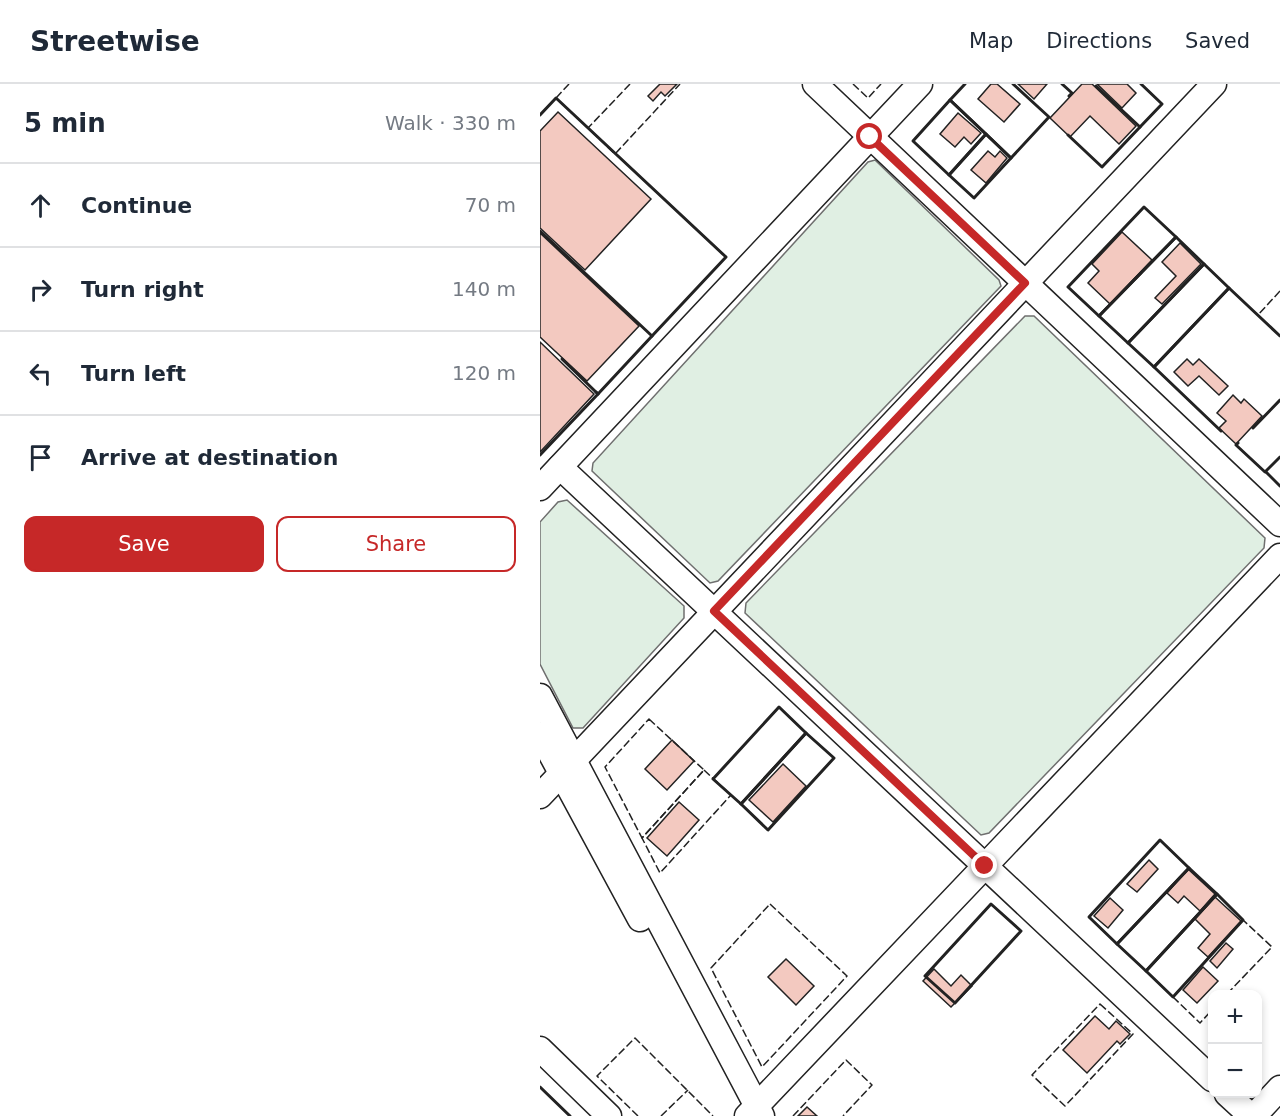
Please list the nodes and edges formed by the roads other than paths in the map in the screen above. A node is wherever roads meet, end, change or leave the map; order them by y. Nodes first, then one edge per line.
1 (814, 84) edge
2 (920, 84) edge
3 (1214, 84) edge
4 (870, 137) junction
5 (1025, 283) junction
6 (560, 467) junction
7 (540, 488) edge
8 (1280, 524) edge
9 (1280, 556) edge
10 (714, 611) junction
11 (540, 696) edge
12 (540, 734) edge
13 (567, 766) junction
14 (540, 796) edge
15 (985, 866) junction
16 (540, 1049) edge
17 (1208, 1075) edge
18 (1280, 1089) edge
19 (1232, 1098) edge
20 (753, 1113) edge
21 (609, 1116) edge
22 (1253, 1116) edge

1 - 4 street
2 - 4 street
3 - 5 street
4 - 5 street
4 - 6 street
5 - 8 street
5 - 10 street
6 - 7 street
6 - 10 street
9 - 15 street
10 - 13 street
10 - 15 street
11 - 13 street
12 - 13 street
13 - 14 street
13 - 20 street
15 - 17 street
15 - 20 street
16 - 21 street
18 - 22 street
19 - 22 street

